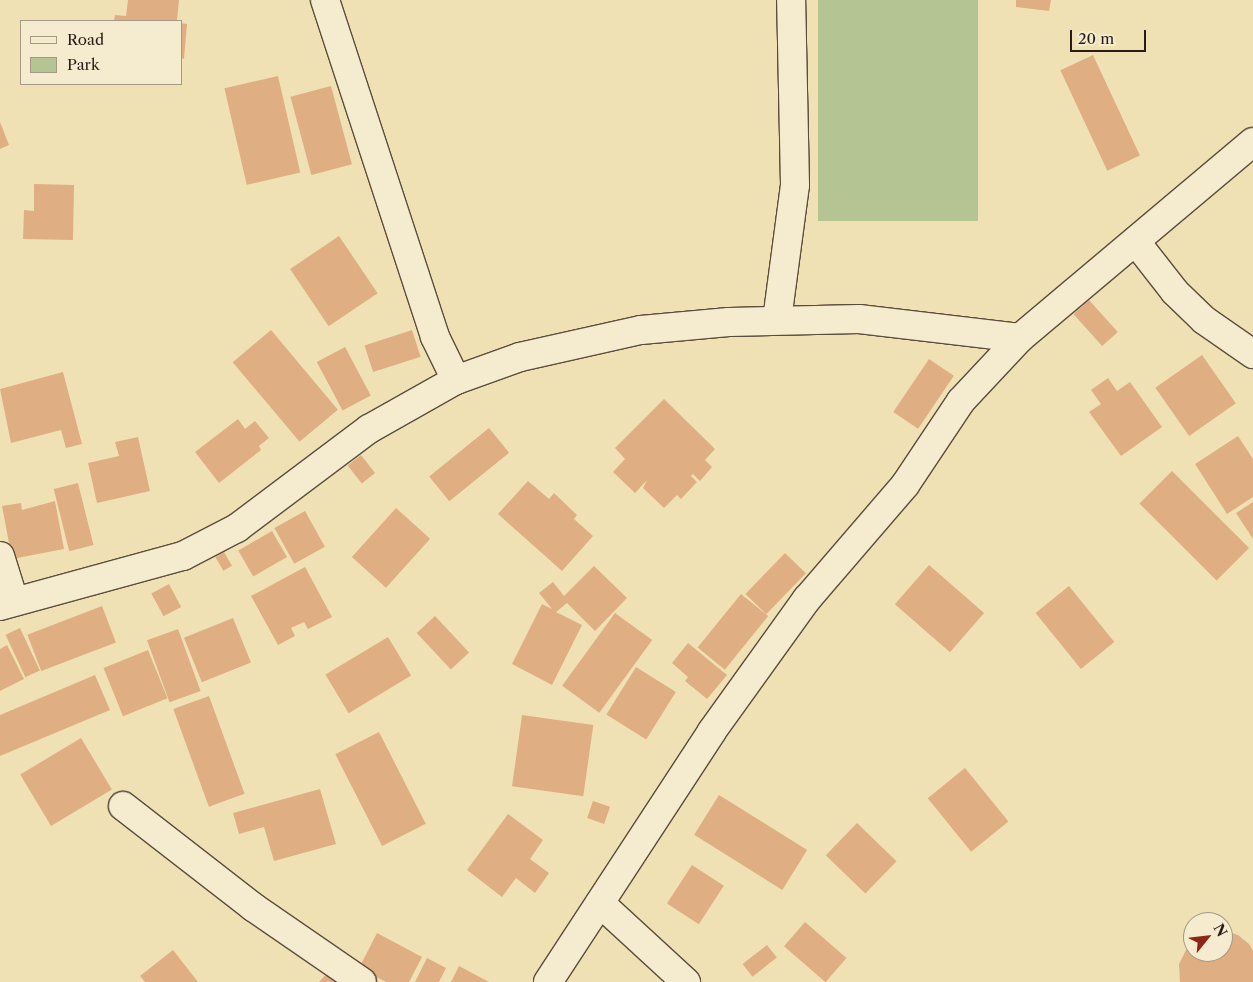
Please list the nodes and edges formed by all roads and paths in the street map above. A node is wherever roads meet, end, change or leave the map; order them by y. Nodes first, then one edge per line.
1 (325, 0) edge
2 (790, 0) edge
3 (1253, 142) edge
4 (1136, 242) junction
5 (777, 320) junction
6 (1020, 338) junction
7 (1253, 354) edge
8 (456, 380) junction
9 (0, 556) edge
10 (7, 603) edge
11 (123, 806) dead end
12 (600, 903) junction
13 (362, 982) edge
14 (548, 982) edge
15 (686, 982) edge

1 - 8 street
2 - 5 street
3 - 4 street
4 - 6 street
4 - 7 street
5 - 6 street
5 - 8 street
6 - 12 street
8 - 10 street
9 - 10 street
11 - 13 street
12 - 14 street
12 - 15 street

